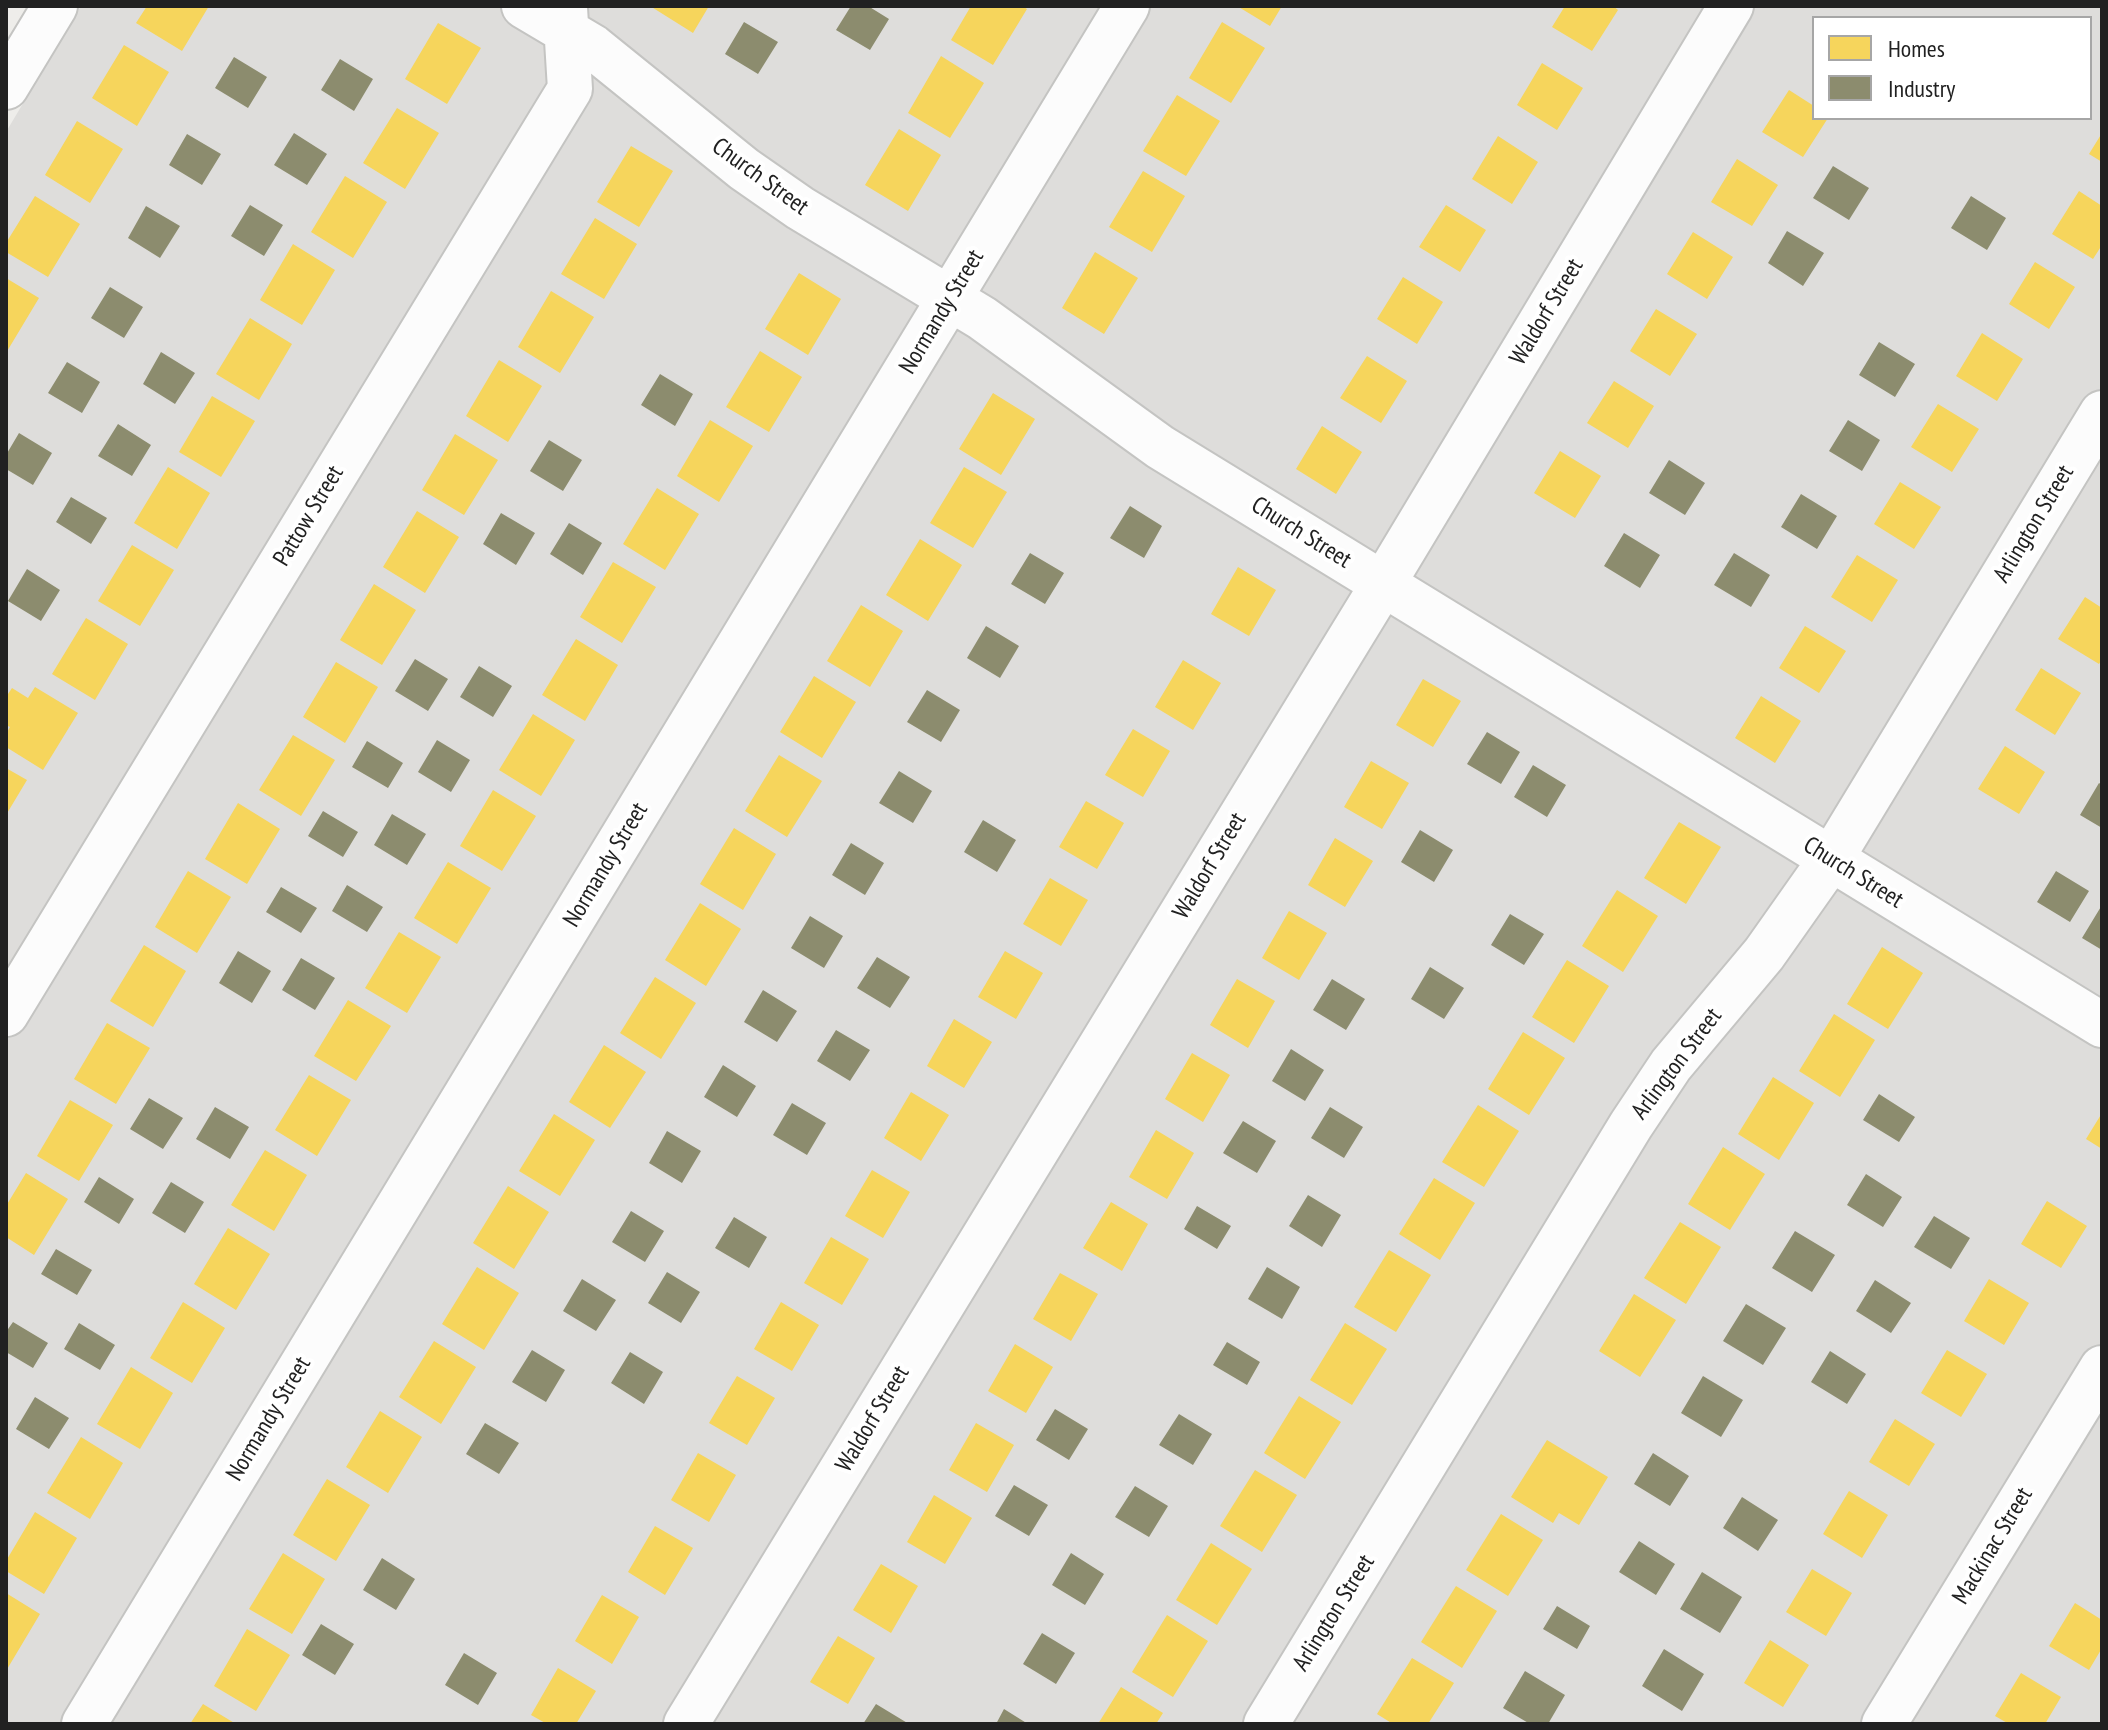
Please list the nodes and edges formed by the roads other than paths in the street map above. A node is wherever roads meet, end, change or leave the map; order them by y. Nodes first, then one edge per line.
1 (55, 6) edge
2 (524, 6) edge
3 (1127, 6) edge
4 (1731, 6) edge
5 (566, 19) edge
6 (6, 87) edge
7 (950, 299) junction
8 (2102, 413) edge
9 (1383, 584) junction
10 (1831, 859) junction
11 (6, 1014) edge
12 (2102, 1025) edge
13 (2102, 1368) edge
14 (84, 1724) edge
15 (686, 1724) edge
16 (1266, 1724) edge
17 (1884, 1724) edge

1 - 6 street
2 - 5 street, Church Street
3 - 7 street, Normandy Street
4 - 9 street, Waldorf Street
5 - 7 street, Church Street
5 - 11 street, Pattow Street
7 - 9 street, Church Street
7 - 14 street, Normandy Street
8 - 10 street, Arlington Street
9 - 10 street, Church Street
9 - 15 street, Waldorf Street
10 - 12 street, Church Street
10 - 16 street, Arlington Street
13 - 17 street, Mackinac Street

